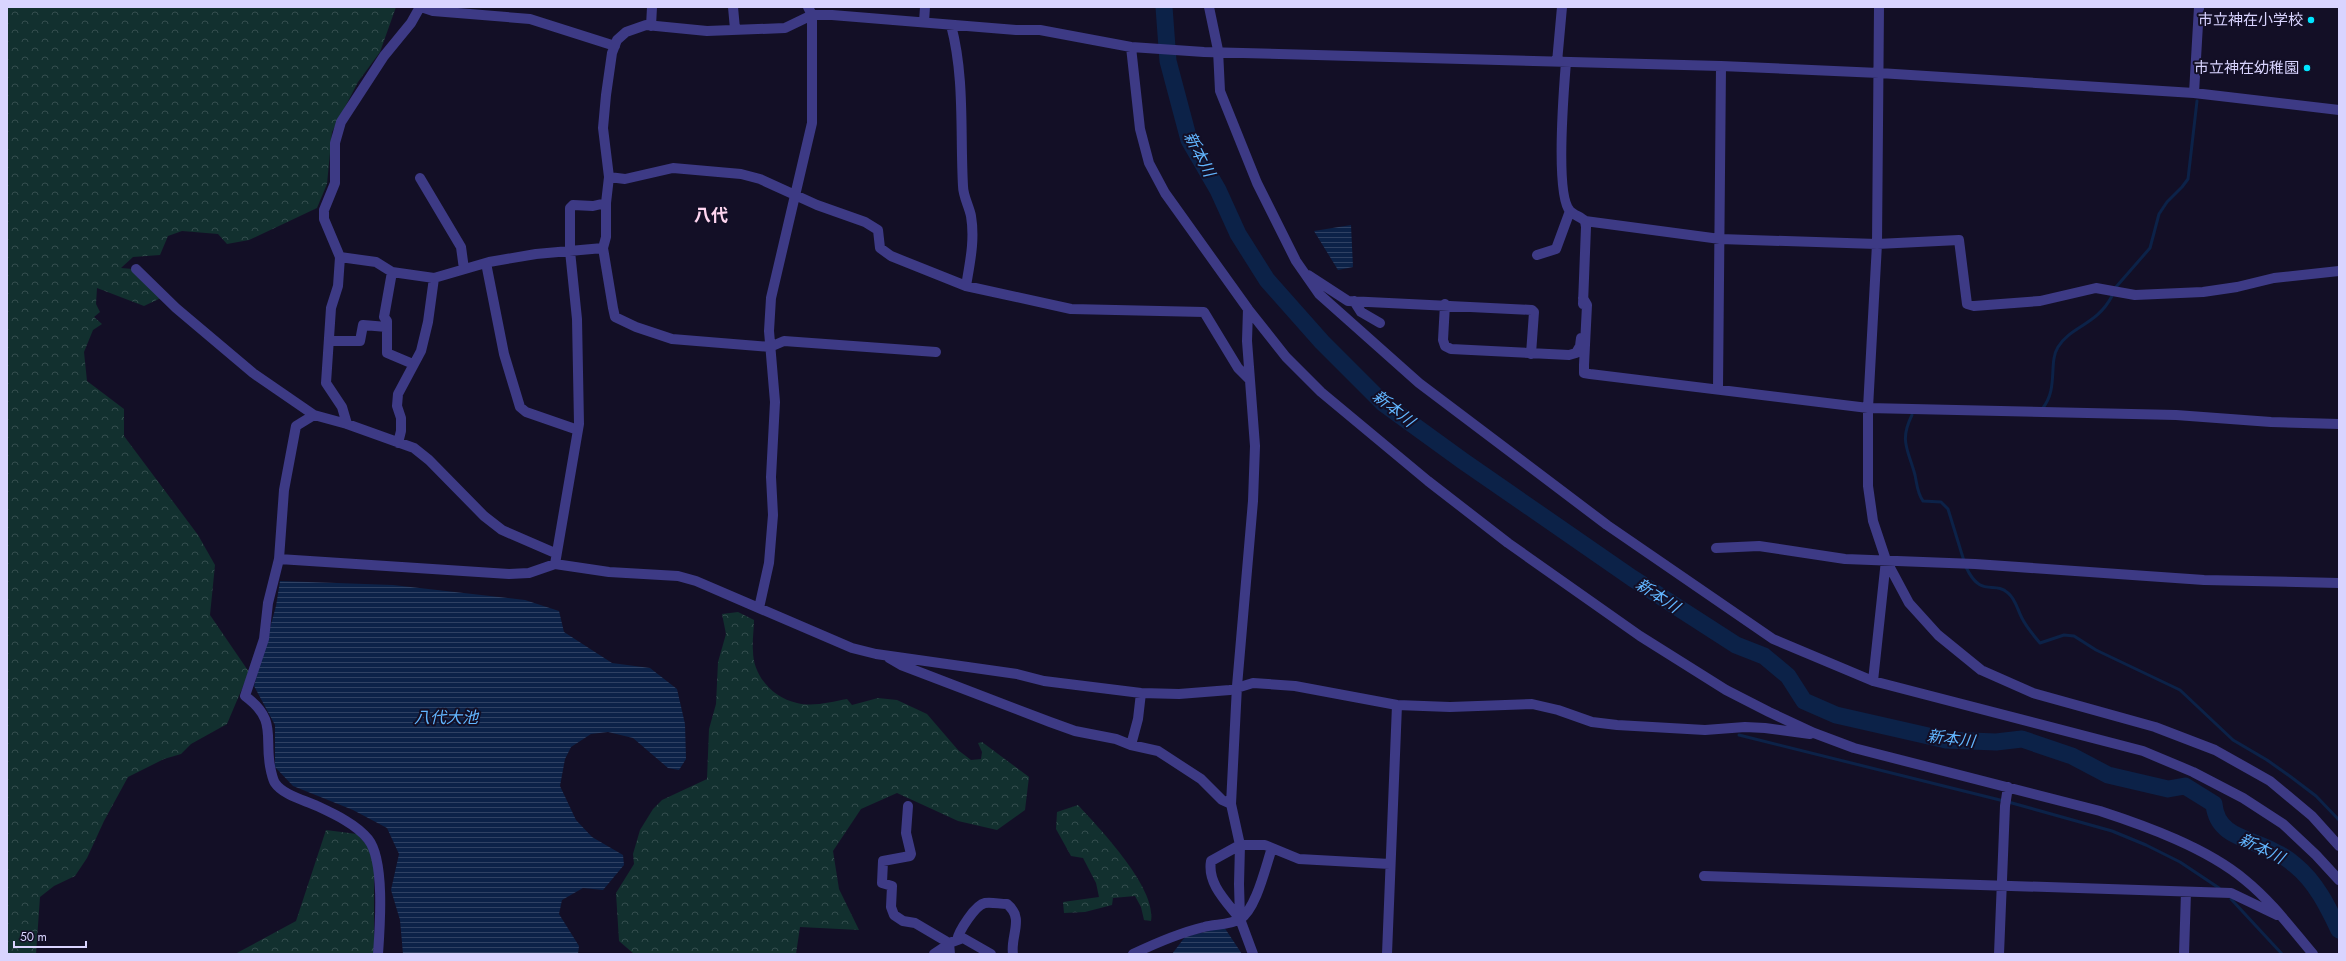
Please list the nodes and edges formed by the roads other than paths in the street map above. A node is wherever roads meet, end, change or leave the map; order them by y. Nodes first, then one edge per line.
1 (420, 7) edge
2 (652, 7) edge
3 (734, 7) edge
4 (925, 7) edge
5 (1209, 7) edge
6 (1562, 7) edge
7 (1879, 7) edge
8 (2199, 7) edge
9 (810, 11) edge
10 (924, 22) junction
11 (951, 25) junction
12 (651, 26) junction
13 (735, 29) junction
14 (615, 46) junction
15 (1135, 47) junction
16 (1218, 50) junction
17 (1562, 62) junction
18 (1722, 66) junction
19 (1879, 73) junction
20 (2194, 94) junction
21 (2339, 110) edge
22 (609, 177) junction
23 (420, 178) dead end
24 (796, 195) junction
25 (606, 203) junction
26 (1570, 211) junction
27 (1586, 221) junction
28 (1720, 238) junction
29 (1877, 244) junction
30 (603, 248) junction
31 (570, 251) junction
32 (1537, 255) dead end
33 (340, 257) junction
34 (486, 263) junction
35 (136, 269) dead end
36 (464, 269) junction
37 (2339, 271) edge
38 (392, 272) junction
39 (1306, 274) junction
40 (434, 278) junction
41 (966, 286) junction
42 (1583, 298) junction
43 (1354, 301) junction
44 (1445, 304) junction
45 (1248, 309) junction
46 (1380, 324) dead end
47 (387, 327) junction
48 (328, 341) junction
49 (770, 347) junction
50 (936, 352) dead end
51 (1531, 354) junction
52 (413, 364) junction
53 (1249, 379) junction
54 (1718, 388) junction
55 (1868, 408) junction
56 (314, 415) junction
57 (347, 424) junction
58 (2339, 424) edge
59 (578, 430) junction
60 (398, 443) junction
61 (1716, 548) dead end
62 (555, 553) junction
63 (279, 559) junction
64 (1886, 560) junction
65 (555, 564) junction
66 (2339, 583) edge
67 (759, 608) junction
68 (887, 655) junction
69 (1873, 681) junction
70 (1237, 686) junction
71 (1141, 693) junction
72 (1397, 705) junction
73 (1814, 733) junction
74 (1131, 745) junction
75 (2008, 787) junction
76 (1231, 804) junction
77 (908, 806) dead end
78 (1240, 845) junction
79 (2339, 846) edge
80 (1272, 848) junction
81 (1390, 864) junction
82 (1704, 876) dead end
83 (2339, 880) edge
84 (2002, 885) junction
85 (2186, 892) junction
86 (2282, 918) junction
87 (1240, 919) junction
88 (953, 942) junction
89 (378, 954) edge
90 (934, 954) edge
91 (950, 954) edge
92 (991, 954) edge
93 (1013, 954) edge
94 (1133, 954) edge
95 (1253, 954) edge
96 (1387, 954) edge
97 (1999, 954) edge
98 (2184, 954) edge
99 (2313, 954) edge

1 - 14 street
1 - 33 street
2 - 12 street
3 - 13 street
4 - 10 street
5 - 16 street
6 - 17 street
7 - 19 street
8 - 20 street
9 - 10 street
9 - 13 street
9 - 24 street
10 - 11 street
11 - 15 street
11 - 41 street
12 - 13 street
12 - 14 street
14 - 22 street
15 - 16 street
15 - 45 street
16 - 17 street
16 - 39 street
17 - 18 street
17 - 26 street
18 - 19 street
18 - 28 street
19 - 20 street
19 - 29 street
20 - 21 street
22 - 24 street
22 - 25 street
23 - 36 street
24 - 41 street
24 - 49 street
25 - 30 street
25 - 31 street
26 - 27 street
26 - 32 street
27 - 28 street
27 - 42 street
28 - 29 street
28 - 54 street
29 - 37 street
29 - 55 street
30 - 31 street
30 - 49 street
31 - 34 street
31 - 59 street
33 - 38 street
33 - 48 street
34 - 36 street
34 - 59 street
35 - 56 street
36 - 40 street
38 - 40 street
38 - 47 street
39 - 43 street
39 - 69 street
40 - 52 street
41 - 53 street
42 - 51 street
42 - 54 street
43 - 44 street
43 - 46 street
44 - 51 street
44 - 51 street
45 - 53 street
45 - 73 street
47 - 48 street
47 - 52 street
48 - 57 street
49 - 50 street
49 - 67 street
52 - 60 street
53 - 70 street
54 - 55 street
55 - 58 street
55 - 64 street
56 - 57 street
56 - 63 street
57 - 60 street
59 - 62 street
60 - 62 street
61 - 64 street
62 - 65 street
63 - 65 street
63 - 89 street
64 - 66 street
64 - 69 street
64 - 79 street
65 - 67 street
67 - 68 street
68 - 71 street
68 - 74 street
69 - 83 street
70 - 71 street
70 - 72 street
70 - 76 street
71 - 74 street
72 - 73 street
72 - 81 street
73 - 75 street
74 - 76 street
75 - 84 street
75 - 86 street
76 - 78 street
77 - 88 street
78 - 80 street
78 - 87 street
78 - 87 street
80 - 81 street
80 - 87 street
81 - 96 street
82 - 84 street
84 - 85 street
84 - 97 street
85 - 86 street
85 - 98 street
86 - 99 street
87 - 94 street
87 - 95 street
88 - 90 street
88 - 91 street
88 - 92 street
88 - 93 street

